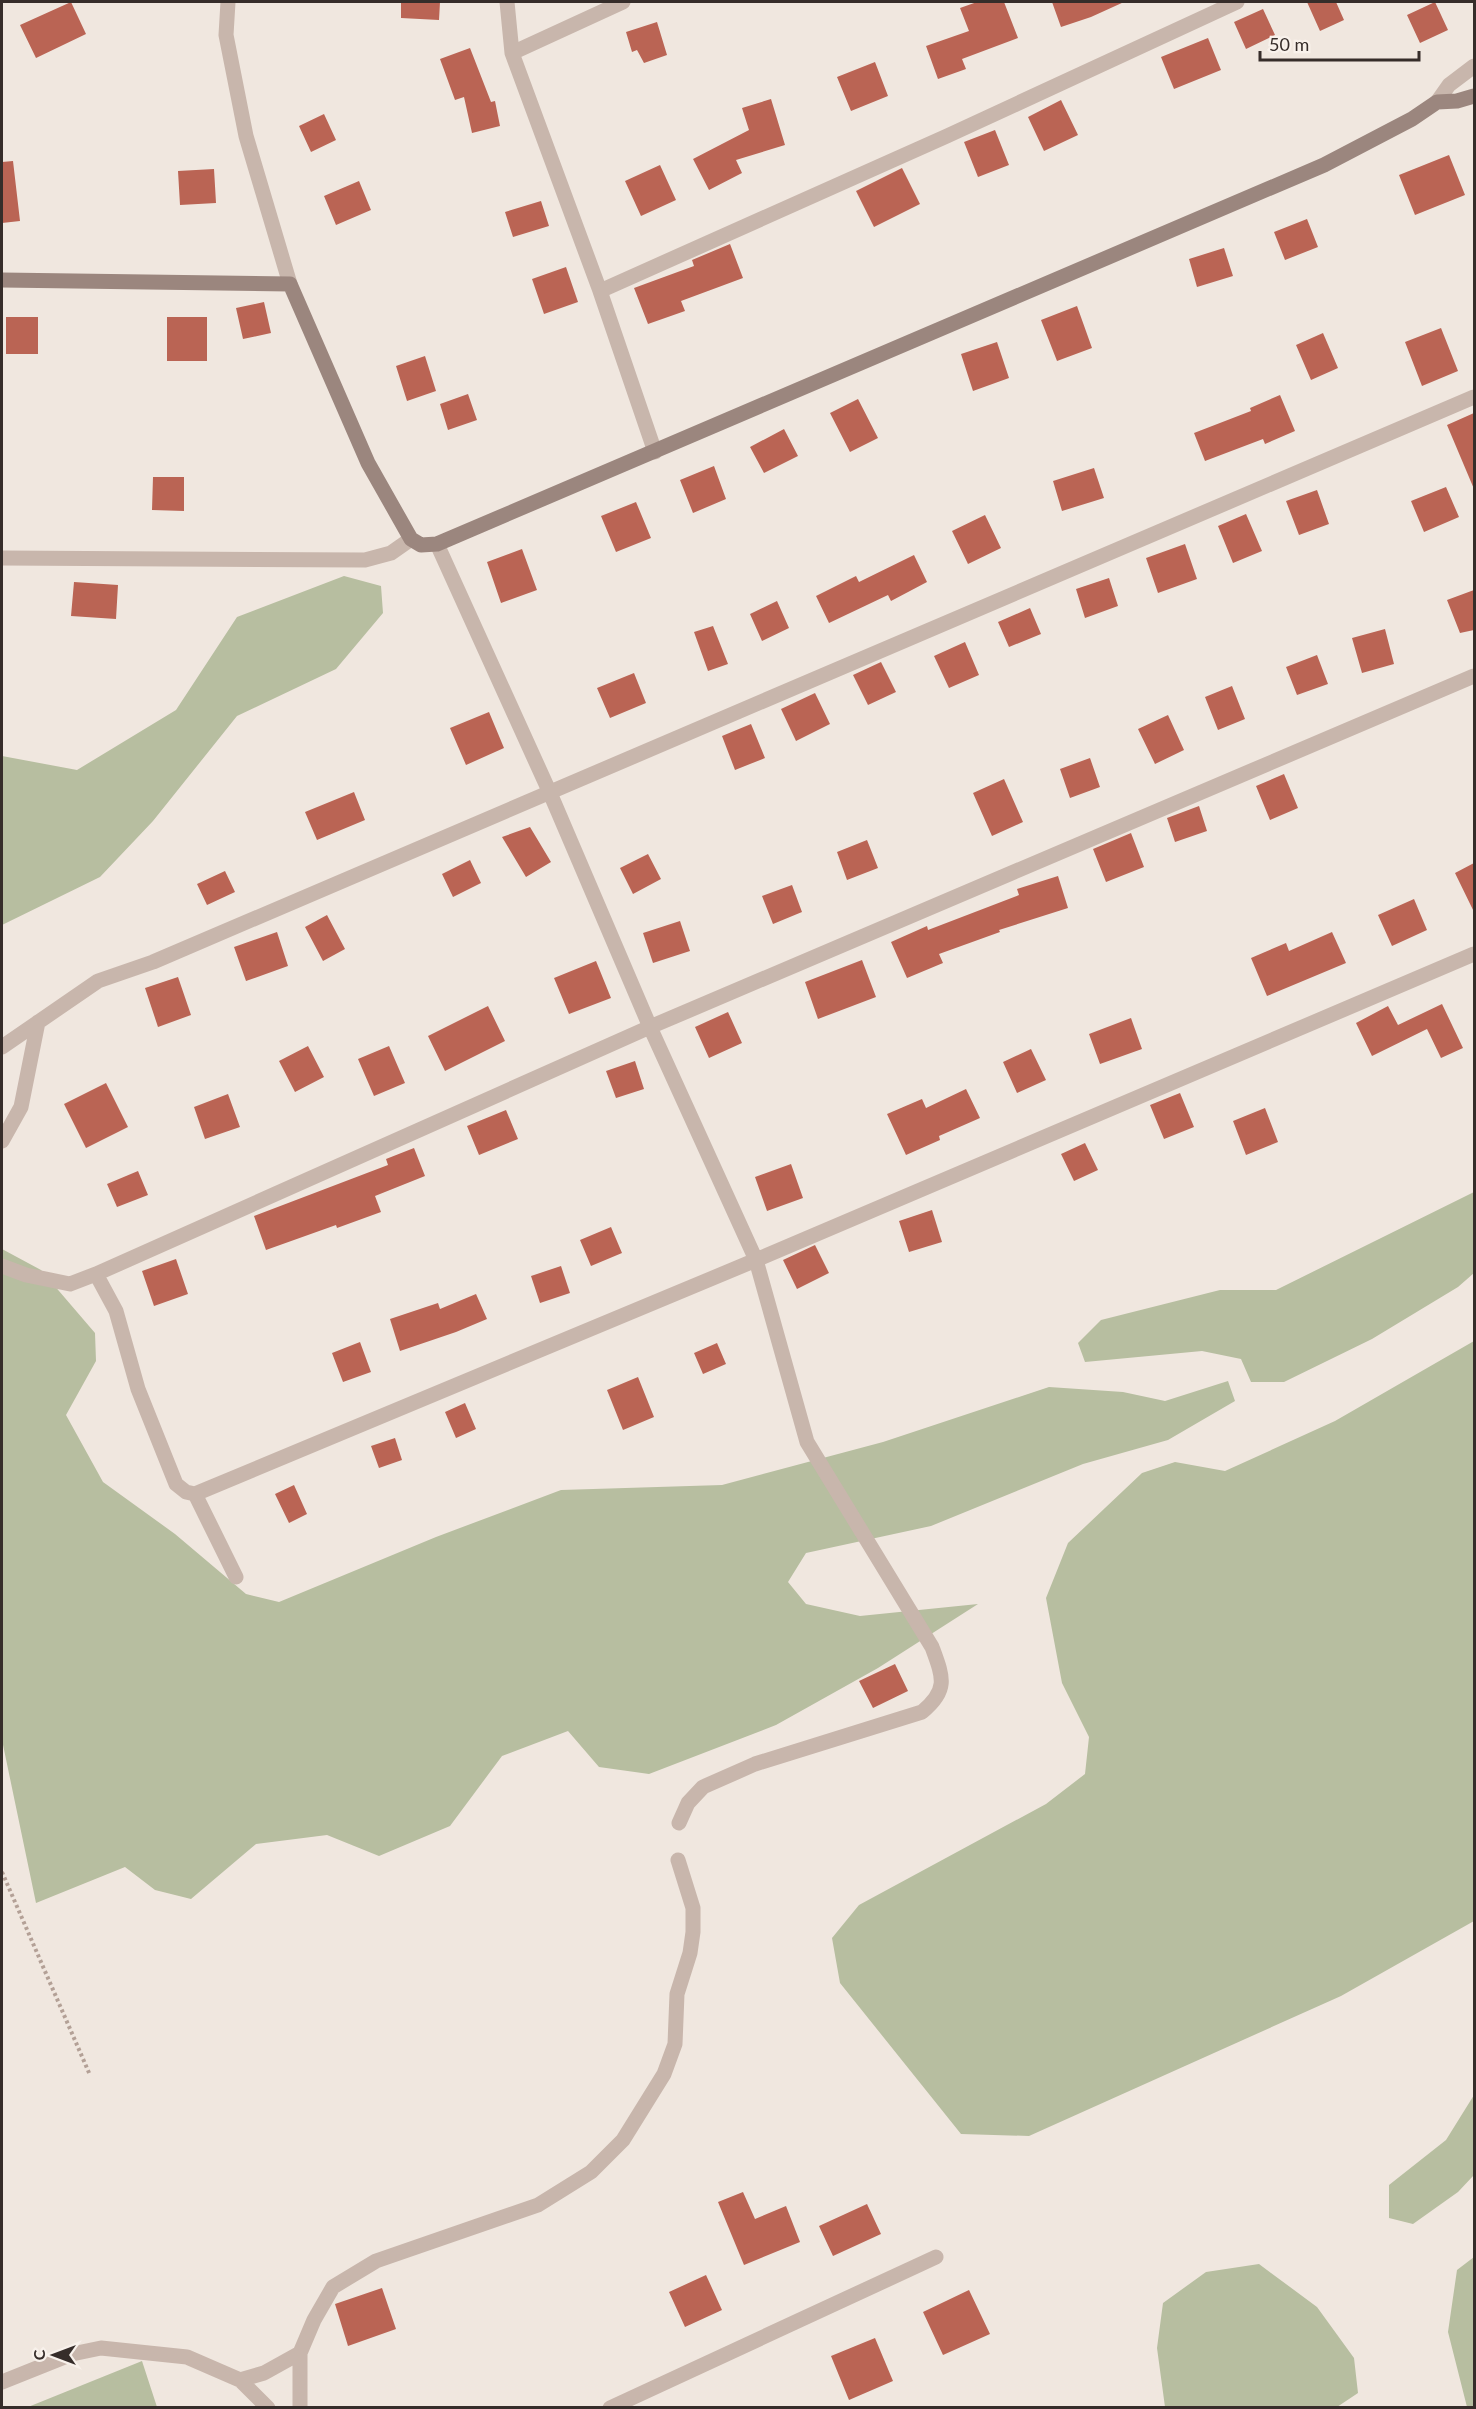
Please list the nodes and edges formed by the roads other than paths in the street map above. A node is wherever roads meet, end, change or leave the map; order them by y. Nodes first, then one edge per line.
1 (228, 2) edge
2 (507, 2) edge
3 (623, 2) edge
4 (1237, 2) edge
5 (512, 53) junction
6 (1474, 66) edge
7 (1474, 96) edge
8 (1437, 102) junction
9 (2, 280) edge
10 (290, 284) junction
11 (600, 291) junction
12 (1474, 397) edge
13 (655, 452) junction
14 (411, 539) junction
15 (437, 544) junction
16 (2, 558) edge
17 (1474, 676) edge
18 (550, 794) junction
19 (1474, 954) edge
20 (38, 1022) junction
21 (650, 1027) junction
22 (2, 1047) edge
23 (2, 1141) edge
24 (756, 1260) junction
25 (2, 1266) edge
26 (96, 1274) junction
27 (195, 1494) junction
28 (236, 1577) dead end
29 (679, 1822) dead end
30 (678, 1860) dead end
31 (936, 2257) dead end
32 (300, 2353) junction
33 (240, 2380) junction
34 (2, 2382) edge
35 (268, 2408) edge
36 (300, 2408) edge
37 (610, 2408) edge

1 - 10 street
2 - 5 street
3 - 5 street
4 - 11 street
5 - 11 street
6 - 8 street
7 - 8 street
8 - 13 street
9 - 10 street
10 - 14 street
11 - 13 street
12 - 18 street
13 - 15 street
14 - 15 street
14 - 16 street
15 - 18 street
17 - 21 street
18 - 20 street
18 - 21 street
19 - 24 street
20 - 22 street
20 - 23 street
21 - 24 street
21 - 26 street
24 - 27 street
24 - 29 street
25 - 26 street
26 - 27 street
27 - 28 street
30 - 32 street
31 - 37 street
32 - 33 street
32 - 36 street
33 - 34 street
33 - 35 street

